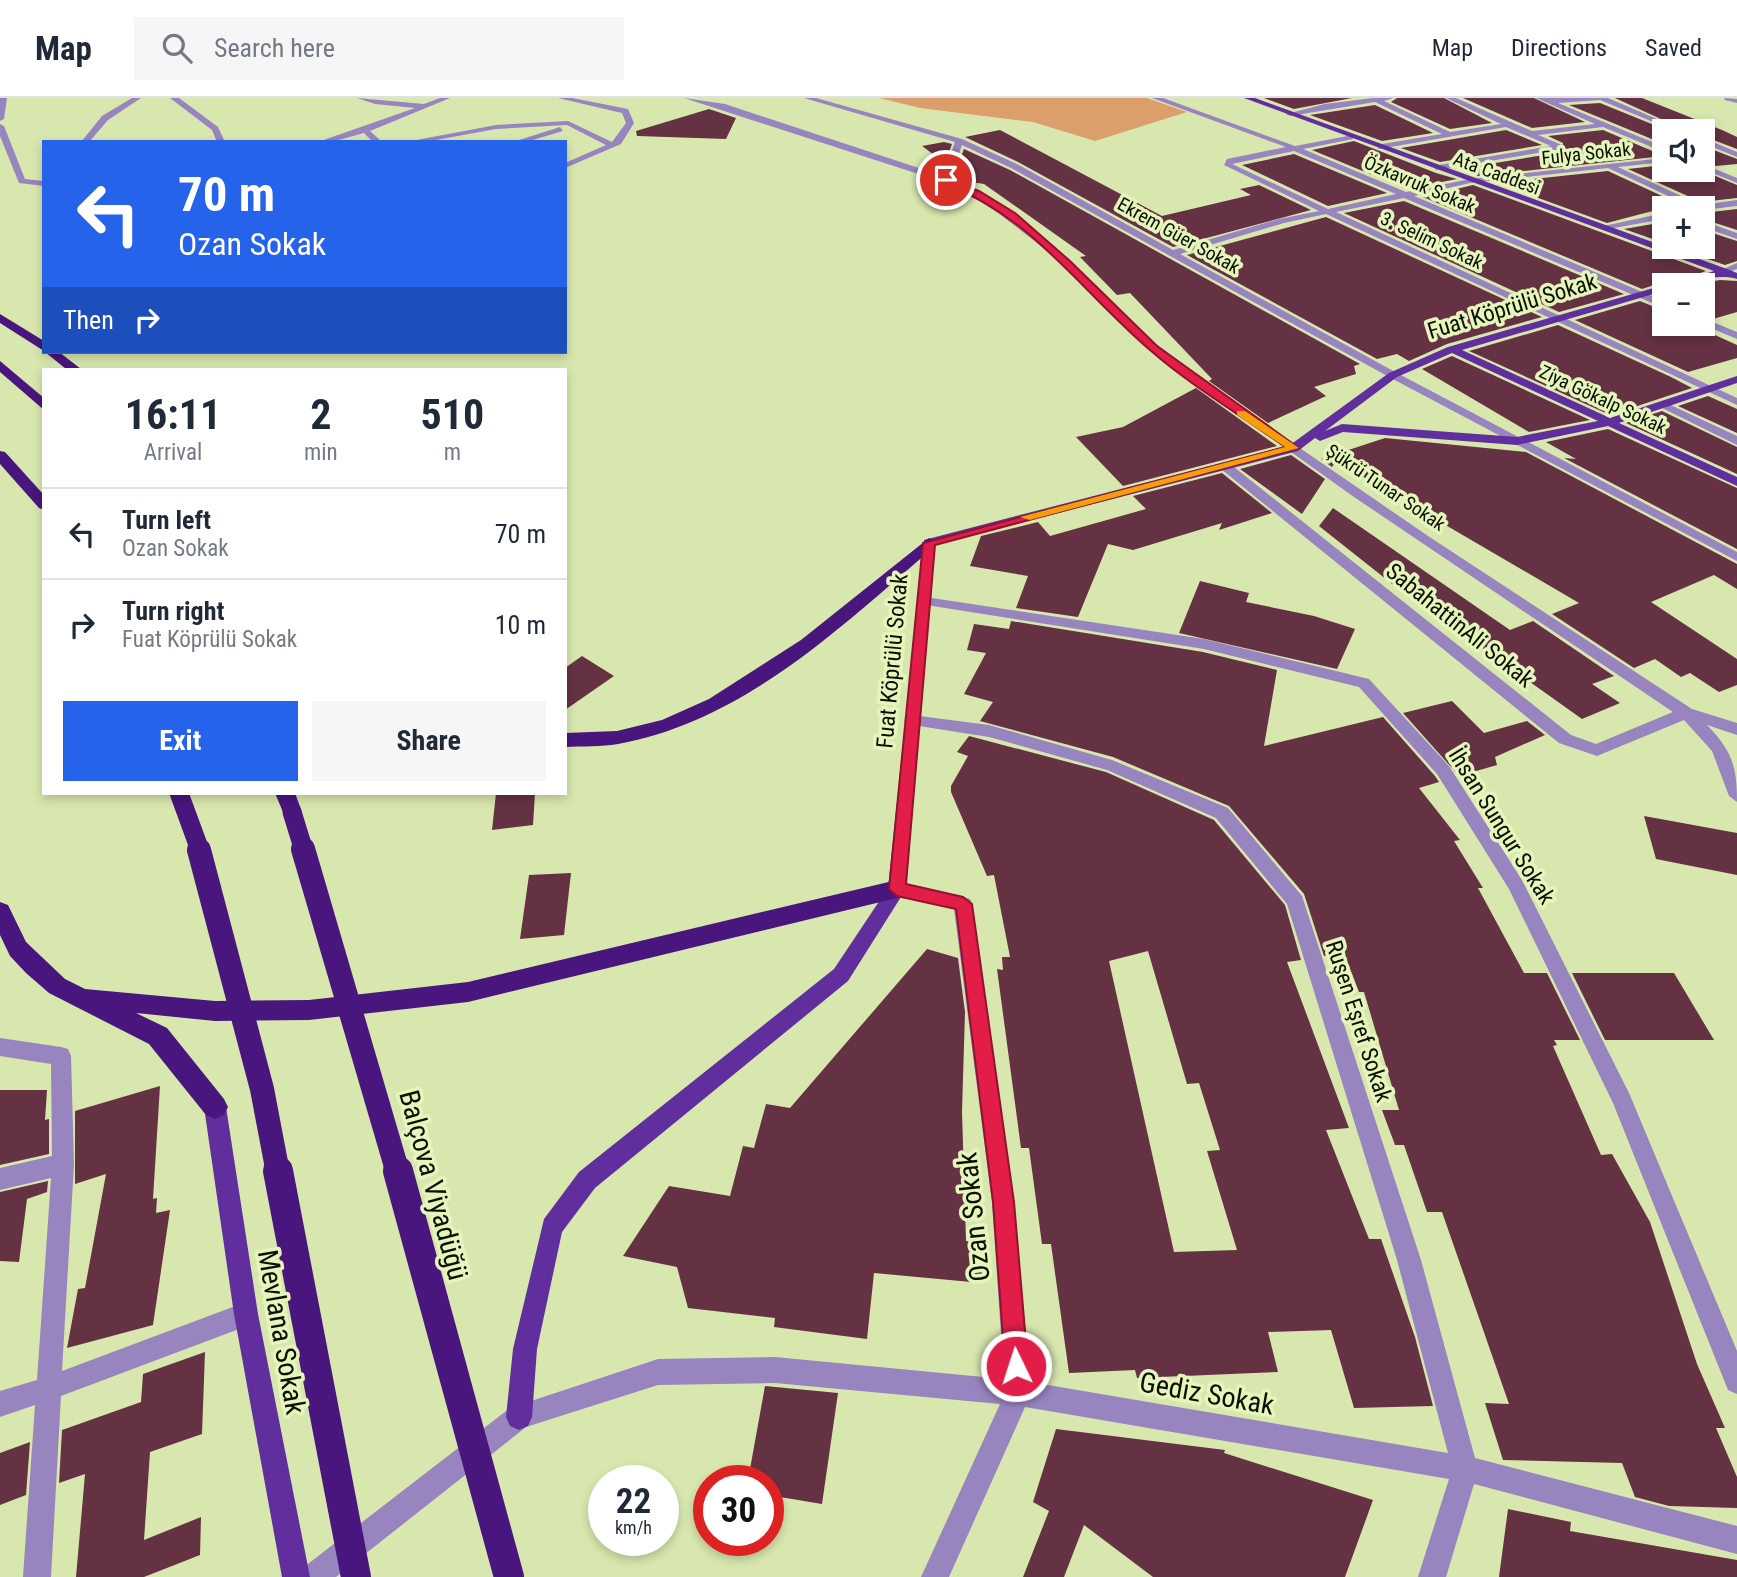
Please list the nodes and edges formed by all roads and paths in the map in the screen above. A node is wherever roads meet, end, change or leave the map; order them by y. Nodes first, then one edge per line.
1 (3, 98) edge
2 (137, 98) edge
3 (174, 98) edge
4 (361, 98) edge
5 (446, 98) edge
6 (562, 98) edge
7 (688, 98) edge
8 (808, 98) edge
9 (1161, 98) edge
10 (1248, 98) edge
11 (1307, 98) edge
12 (1390, 98) edge
13 (1450, 98) edge
14 (1600, 98) edge
15 (1728, 98) edge
16 (1375, 99) edge
17 (1544, 100) edge
18 (1737, 102) edge
19 (426, 106) junction
20 (1325, 106) junction
21 (1290, 114) junction
22 (0, 119) edge
23 (1652, 119) edge
24 (574, 125) junction
25 (1604, 125) junction
26 (0, 126) edge
27 (365, 130) junction
28 (1447, 133) junction
29 (1532, 133) junction
30 (1350, 137) junction
31 (87, 140) edge
32 (221, 140) edge
33 (329, 140) edge
34 (376, 140) edge
35 (421, 140) edge
36 (524, 140) edge
37 (959, 141) junction
38 (612, 145) junction
39 (1652, 145) edge
40 (1715, 145) edge
41 (1292, 147) junction
42 (1379, 147) junction
43 (1737, 149) edge
44 (1726, 150) junction
45 (1715, 152) edge
46 (1737, 155) edge
47 (1652, 162) edge
48 (567, 165) edge
49 (1611, 167) junction
50 (1436, 168) junction
51 (1715, 171) edge
52 (946, 180) junction
53 (1737, 180) edge
54 (1470, 181) junction
55 (42, 184) edge
56 (1401, 195) junction
57 (1673, 196) edge
58 (1737, 203) edge
59 (1715, 206) edge
60 (1330, 212) junction
61 (1652, 218) edge
62 (1603, 227) junction
63 (1715, 228) edge
64 (1737, 236) edge
65 (1170, 254) junction
66 (1737, 266) edge
67 (1724, 271) junction
68 (1715, 274) edge
69 (1737, 276) edge
70 (1652, 292) edge
71 (1640, 295) junction
72 (1652, 300) edge
73 (0, 318) edge
74 (1559, 318) junction
75 (1715, 326) edge
76 (1737, 336) edge
77 (42, 346) edge
78 (1452, 349) junction
79 (54, 354) edge
80 (0, 365) edge
81 (73, 368) edge
82 (1393, 375) junction
83 (1737, 379) edge
84 (1709, 388) junction
85 (1737, 402) edge
86 (42, 404) edge
87 (1662, 404) junction
88 (1607, 423) junction
89 (1517, 441) junction
90 (1737, 441) edge
91 (1294, 448) junction
92 (0, 455) edge
93 (1224, 466) junction
94 (1737, 482) edge
95 (42, 504) edge
96 (929, 543) junction
97 (1737, 557) edge
98 (925, 601) junction
99 (1686, 713) junction
100 (912, 720) junction
101 (1737, 729) edge
102 (567, 740) edge
103 (180, 795) edge
104 (1737, 796) edge
105 (288, 802) edge
106 (897, 889) junction
107 (0, 911) edge
108 (88, 998) junction
109 (0, 1047) edge
110 (215, 1107) joint
111 (63, 1164) junction
112 (0, 1179) edge
113 (246, 1314) junction
114 (1737, 1381) edge
115 (50, 1388) junction
116 (1018, 1393) junction
117 (0, 1404) edge
118 (519, 1417) junction
119 (1465, 1469) junction
120 (1737, 1540) edge
121 (302, 1574) edge
122 (37, 1577) edge
123 (356, 1577) edge
124 (509, 1577) edge
125 (935, 1577) edge
126 (1432, 1577) edge

1 - 22 street
2 - 31 street
3 - 32 street
4 - 19 street
5 - 19 street
6 - 38 street
7 - 52 street, Şükrü Tunar Sokak
8 - 37 street, Ekrem Güer Sokak
9 - 41 street, Özkavruk Sokak
10 - 21 main road, Ata Caddesi
11 - 20 street
12 - 16 street
13 - 29 street
14 - 17 street
14 - 23 street
15 - 18 street
16 - 20 street
16 - 28 street
17 - 25 street
19 - 27 street
20 - 21 street
21 - 30 main road, Ata Caddesi
24 - 35 street
24 - 36 street
24 - 38 street
25 - 29 street
25 - 39 street
26 - 55 street
27 - 33 street
27 - 34 street
28 - 29 street
28 - 42 street
29 - 50 street
30 - 41 street, 3. Selim Sokak
30 - 42 main road, Ata Caddesi
37 - 52 street
37 - 65 street, Ekrem Güer Sokak
38 - 48 street
40 - 44 street
41 - 56 street, Özkavruk Sokak
41 - 60 street, 3. Selim Sokak
42 - 50 main road, Ata Caddesi
43 - 44 street
44 - 45 street
44 - 46 street
47 - 49 street, Fulya Sokak
49 - 54 street, Fulya Sokak
49 - 57 street
50 - 54 main road, Ata Caddesi
51 - 53 street
52 - 91 street, Şükrü Tunar Sokak
54 - 56 street, Fulya Sokak
54 - 62 main road, Ata Caddesi
56 - 60 street, Fulya Sokak
56 - 71 street, Özkavruk Sokak
58 - 59 street
60 - 65 street, Fulya Sokak
60 - 74 street, 3. Selim Sokak
61 - 62 street
62 - 67 main road, Ata Caddesi
63 - 64 street
65 - 82 street, Ekrem Güer Sokak
66 - 67 street
67 - 68 main road
67 - 69 main road, Ata Caddesi
70 - 71 main road, Fuat Köprülü Sokak
71 - 72 street, Özkavruk Sokak
71 - 74 main road, Fuat Köprülü Sokak
73 - 77 highway
74 - 78 main road, Fuat Köprülü Sokak
74 - 84 street, 3. Selim Sokak
75 - 76 street
78 - 82 main road, Fuat Köprülü Sokak
78 - 88 main road, Ziya Gökalp Sokak
79 - 81 highway
80 - 86 highway
82 - 89 street, Ekrem Güer Sokak
82 - 91 main road, Fuat Köprülü Sokak
83 - 84 main road
84 - 85 street, 3. Selim Sokak
84 - 87 main road
87 - 88 main road
87 - 90 street
88 - 89 main road
88 - 94 main road, Ziya Gökalp Sokak
89 - 91 main road, Ekrem Güer Sokak
89 - 97 street, Ekrem Güer Sokak
91 - 93 main road, Fuat Köprülü Sokak
91 - 99 street, Şükrü Tunar Sokak
92 - 95 highway
93 - 96 main road, Fuat Köprülü Sokak
93 - 99 street, SabahattinAli Sokak
96 - 98 main road, Fuat Köprülü Sokak
96 - 102 highway
98 - 100 main road, Fuat Köprülü Sokak
98 - 114 street, İhsan Sungur Sokak
99 - 101 street
99 - 104 street, Şükrü Tunar Sokak
100 - 106 main road, Fuat Köprülü Sokak
100 - 119 street, Ruşen Eşref Sokak
103 - 123 highway, bridge
105 - 124 highway, Balçova Viyadüğü, bridge
106 - 108 highway
106 - 116 street, Ozan Sokak
106 - 118 main road, Fuat Köprülü Sokak
107 - 108 highway
108 - 110 highway
109 - 111 street
110 - 113 main road, Mevlana Sokak
111 - 112 street
111 - 115 street
113 - 115 street
113 - 121 main road, Mevlana Sokak
115 - 117 street
115 - 122 street
116 - 118 street, Gediz Sokak
116 - 119 street, Gediz Sokak
116 - 125 street, Ozan Sokak
118 - 121 street, Gediz Sokak
119 - 120 street, Gediz Sokak
119 - 126 street

